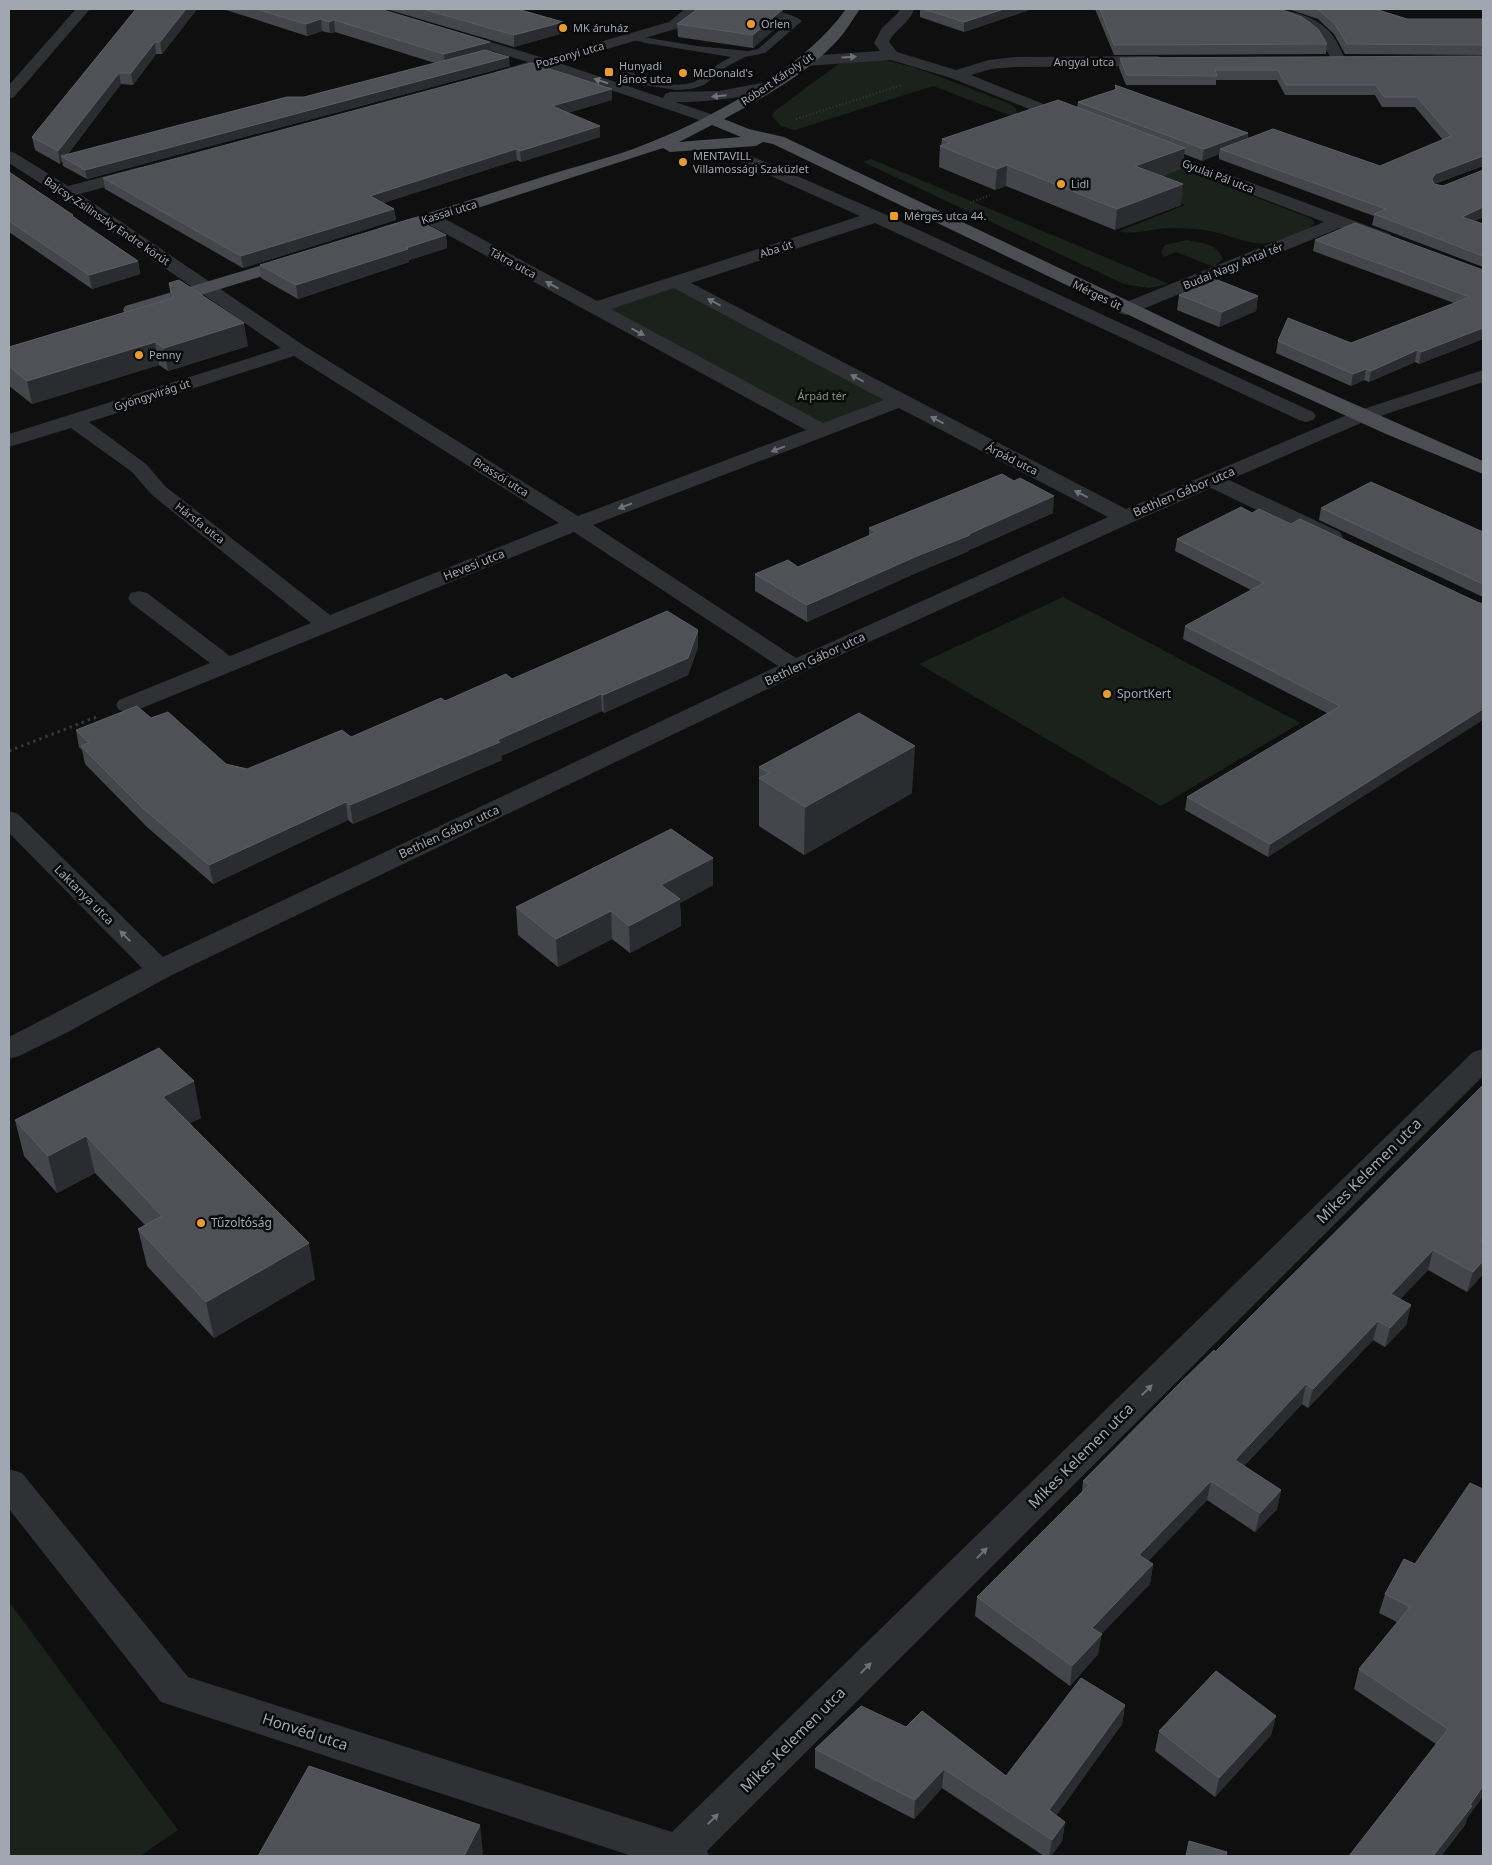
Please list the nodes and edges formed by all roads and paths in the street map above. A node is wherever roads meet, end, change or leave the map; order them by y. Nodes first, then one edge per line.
1 (83, 9) edge
2 (693, 9) edge
3 (726, 9) edge
4 (1270, 9) edge
5 (849, 11) edge
6 (906, 12) edge
7 (439, 30) edge
8 (635, 37) junction
9 (892, 54) junction
10 (742, 55) junction
11 (1320, 60) edge
12 (1339, 60) junction
13 (1358, 60) edge
14 (806, 61) junction
15 (1172, 61) edge
16 (546, 63) junction
17 (622, 65) dead end
18 (956, 76) junction
19 (488, 78) edge
20 (903, 84) dead end
21 (9, 94) edge
22 (645, 96) junction
23 (760, 102) junction
24 (714, 120) junction
25 (790, 121) dead end
26 (1090, 128) edge
27 (778, 140) junction
28 (1136, 145) edge
29 (648, 149) junction
30 (737, 155) dead end
31 (9, 156) edge
32 (152, 169) edge
33 (66, 192) junction
34 (990, 195) dead end
35 (966, 205) dead end
36 (876, 217) junction
37 (430, 218) junction
38 (1339, 222) junction
39 (365, 238) edge
40 (1402, 245) edge
41 (308, 256) edge
42 (676, 282) junction
43 (205, 288) junction
44 (595, 308) junction
45 (1126, 309) junction
46 (112, 316) edge
47 (296, 349) junction
48 (1483, 376) edge
49 (900, 401) junction
50 (1306, 416) dead end
51 (1361, 416) junction
52 (74, 420) junction
53 (823, 431) junction
54 (9, 441) edge
55 (1483, 468) edge
56 (1213, 481) junction
57 (1125, 517) junction
58 (576, 524) junction
59 (1348, 544) edge
60 (139, 598) dead end
61 (327, 624) junction
62 (226, 664) junction
63 (795, 667) junction
64 (128, 705) joint
65 (9, 751) edge
66 (9, 819) edge
67 (160, 970) junction
68 (9, 1049) edge
69 (1483, 1059) edge
70 (9, 1483) edge
71 (684, 1854) edge

1 - 21 street
2 - 8 street, Pozsonyi utca
3 - 10 lane
4 - 12 street
5 - 14 main road, Róbert Károly út
6 - 9 street
7 - 16 street
8 - 10 lane
8 - 16 street, Pozsonyi utca
14 -> 9 street
9 - 18 street
10 - 17 lane
11 - 12 street
12 - 13 street
14 - 23 main road, Róbert Károly út
15 - 18 street, Angyal utca
16 - 19 street, Pozsonyi utca
22 -> 16 street
18 - 26 street
20 - 25 path
23 -> 22 street
22 - 24 street
23 - 24 main road, Róbert Károly út
23 - 27 main road
24 - 27 main road, Mérges út
24 - 29 main road, Kassai utca
27 - 29 main road
27 - 45 main road, Mérges út
28 - 38 street, Gyulai Pál utca
29 - 37 main road, Kassai utca
30 - 36 street, Mérges út
31 - 33 street, Bajcsy-Zsilinszky Endre körút
32 - 33 street
33 - 43 street, Bajcsy-Zsilinszky Endre körút
34 - 35 path
36 - 42 street, Aba út
36 - 50 street, Mérges út
37 - 39 main road, Kassai utca
44 -> 37 street, Tátra utca
38 - 40 street, Gyulai Pál utca
38 - 45 street, Budai Nagy Antal tér
41 - 43 main road
42 - 44 street
49 -> 42 street
43 - 46 main road
43 - 47 street, Brassói utca
44 -> 53 street
45 - 51 main road, Mérges út
47 - 52 street, Gyöngyvirág út
47 - 58 street, Brassói utca
48 - 51 street, Bethlen Gábor utca
49 - 53 street
57 -> 49 street, Árpád utca
51 - 55 main road, Mérges út
51 - 56 street, Bethlen Gábor utca
52 - 54 street, Gyöngyvirág út
52 - 61 street, Hársfa utca
53 -> 58 street, Hevesi utca
56 - 57 street, Bethlen Gábor utca
56 - 59 street
57 - 63 street, Bethlen Gábor utca
58 - 61 street, Hevesi utca
58 - 63 street, Brassói utca
60 - 62 street
61 - 62 street, Hevesi utca
62 - 64 street, Hevesi utca
63 - 67 street, Bethlen Gábor utca
64 - 65 path
67 -> 66 street, Laktanya utca
67 - 68 street, Bethlen Gábor utca
71 -> 69 street, Mikes Kelemen utca
70 - 71 street, Honvéd utca

